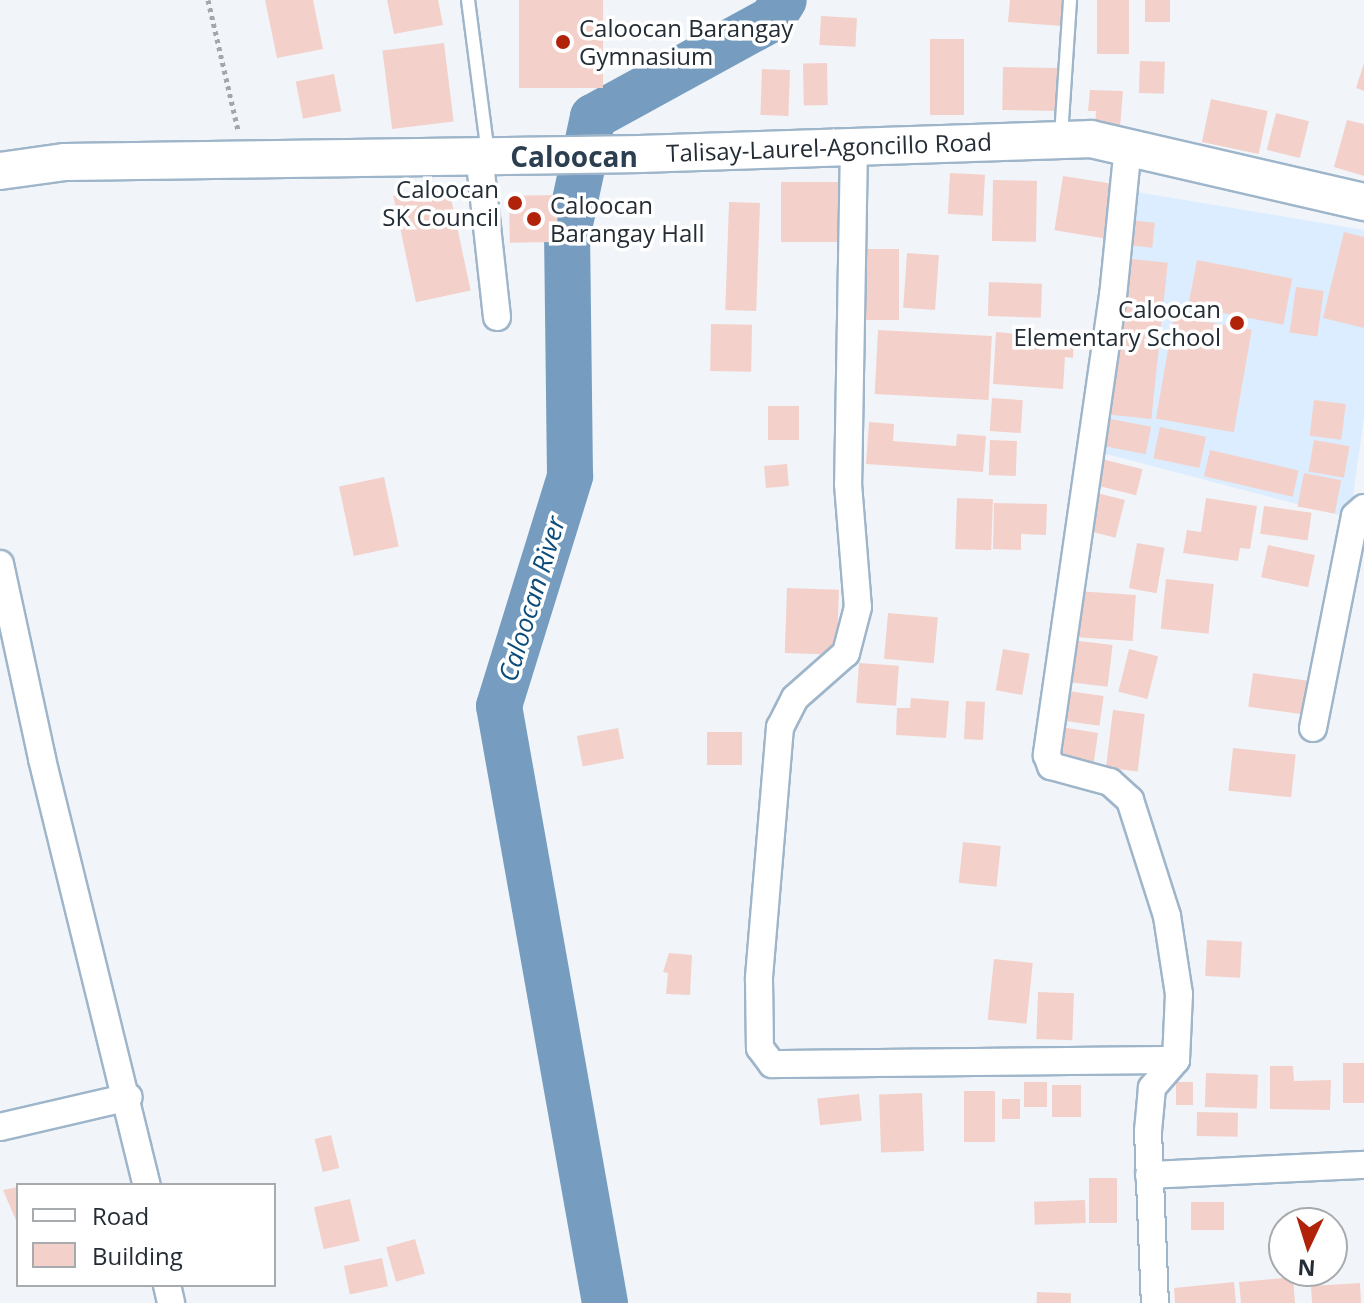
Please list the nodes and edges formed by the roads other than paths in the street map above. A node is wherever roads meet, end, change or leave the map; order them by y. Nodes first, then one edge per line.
1 (468, 0) edge
2 (1070, 0) edge
3 (1061, 139) junction
4 (854, 146) junction
5 (1128, 146) junction
6 (483, 154) junction
7 (0, 171) edge
8 (1364, 202) edge
9 (497, 317) dead end
10 (1364, 508) edge
11 (0, 564) edge
12 (1313, 728) dead end
13 (1176, 1060) junction
14 (129, 1097) junction
15 (0, 1127) edge
16 (1364, 1165) edge
17 (1149, 1175) junction
18 (147, 1183) edge
19 (1155, 1303) edge

1 - 6 lane
2 - 3 lane
3 - 4 main road, Talisay-Laurel-Agoncillo Road
3 - 5 main road, Talisay-Laurel-Agoncillo Road
4 - 6 main road, Talisay-Laurel-Agoncillo Road
4 - 13 street
5 - 8 main road, Talisay-Laurel-Agoncillo Road
5 - 13 street
6 - 7 main road, Talisay-Laurel-Agoncillo Road
6 - 9 street
10 - 12 street
11 - 14 street
13 - 17 street
14 - 15 street
14 - 18 street
16 - 17 street
17 - 19 street

